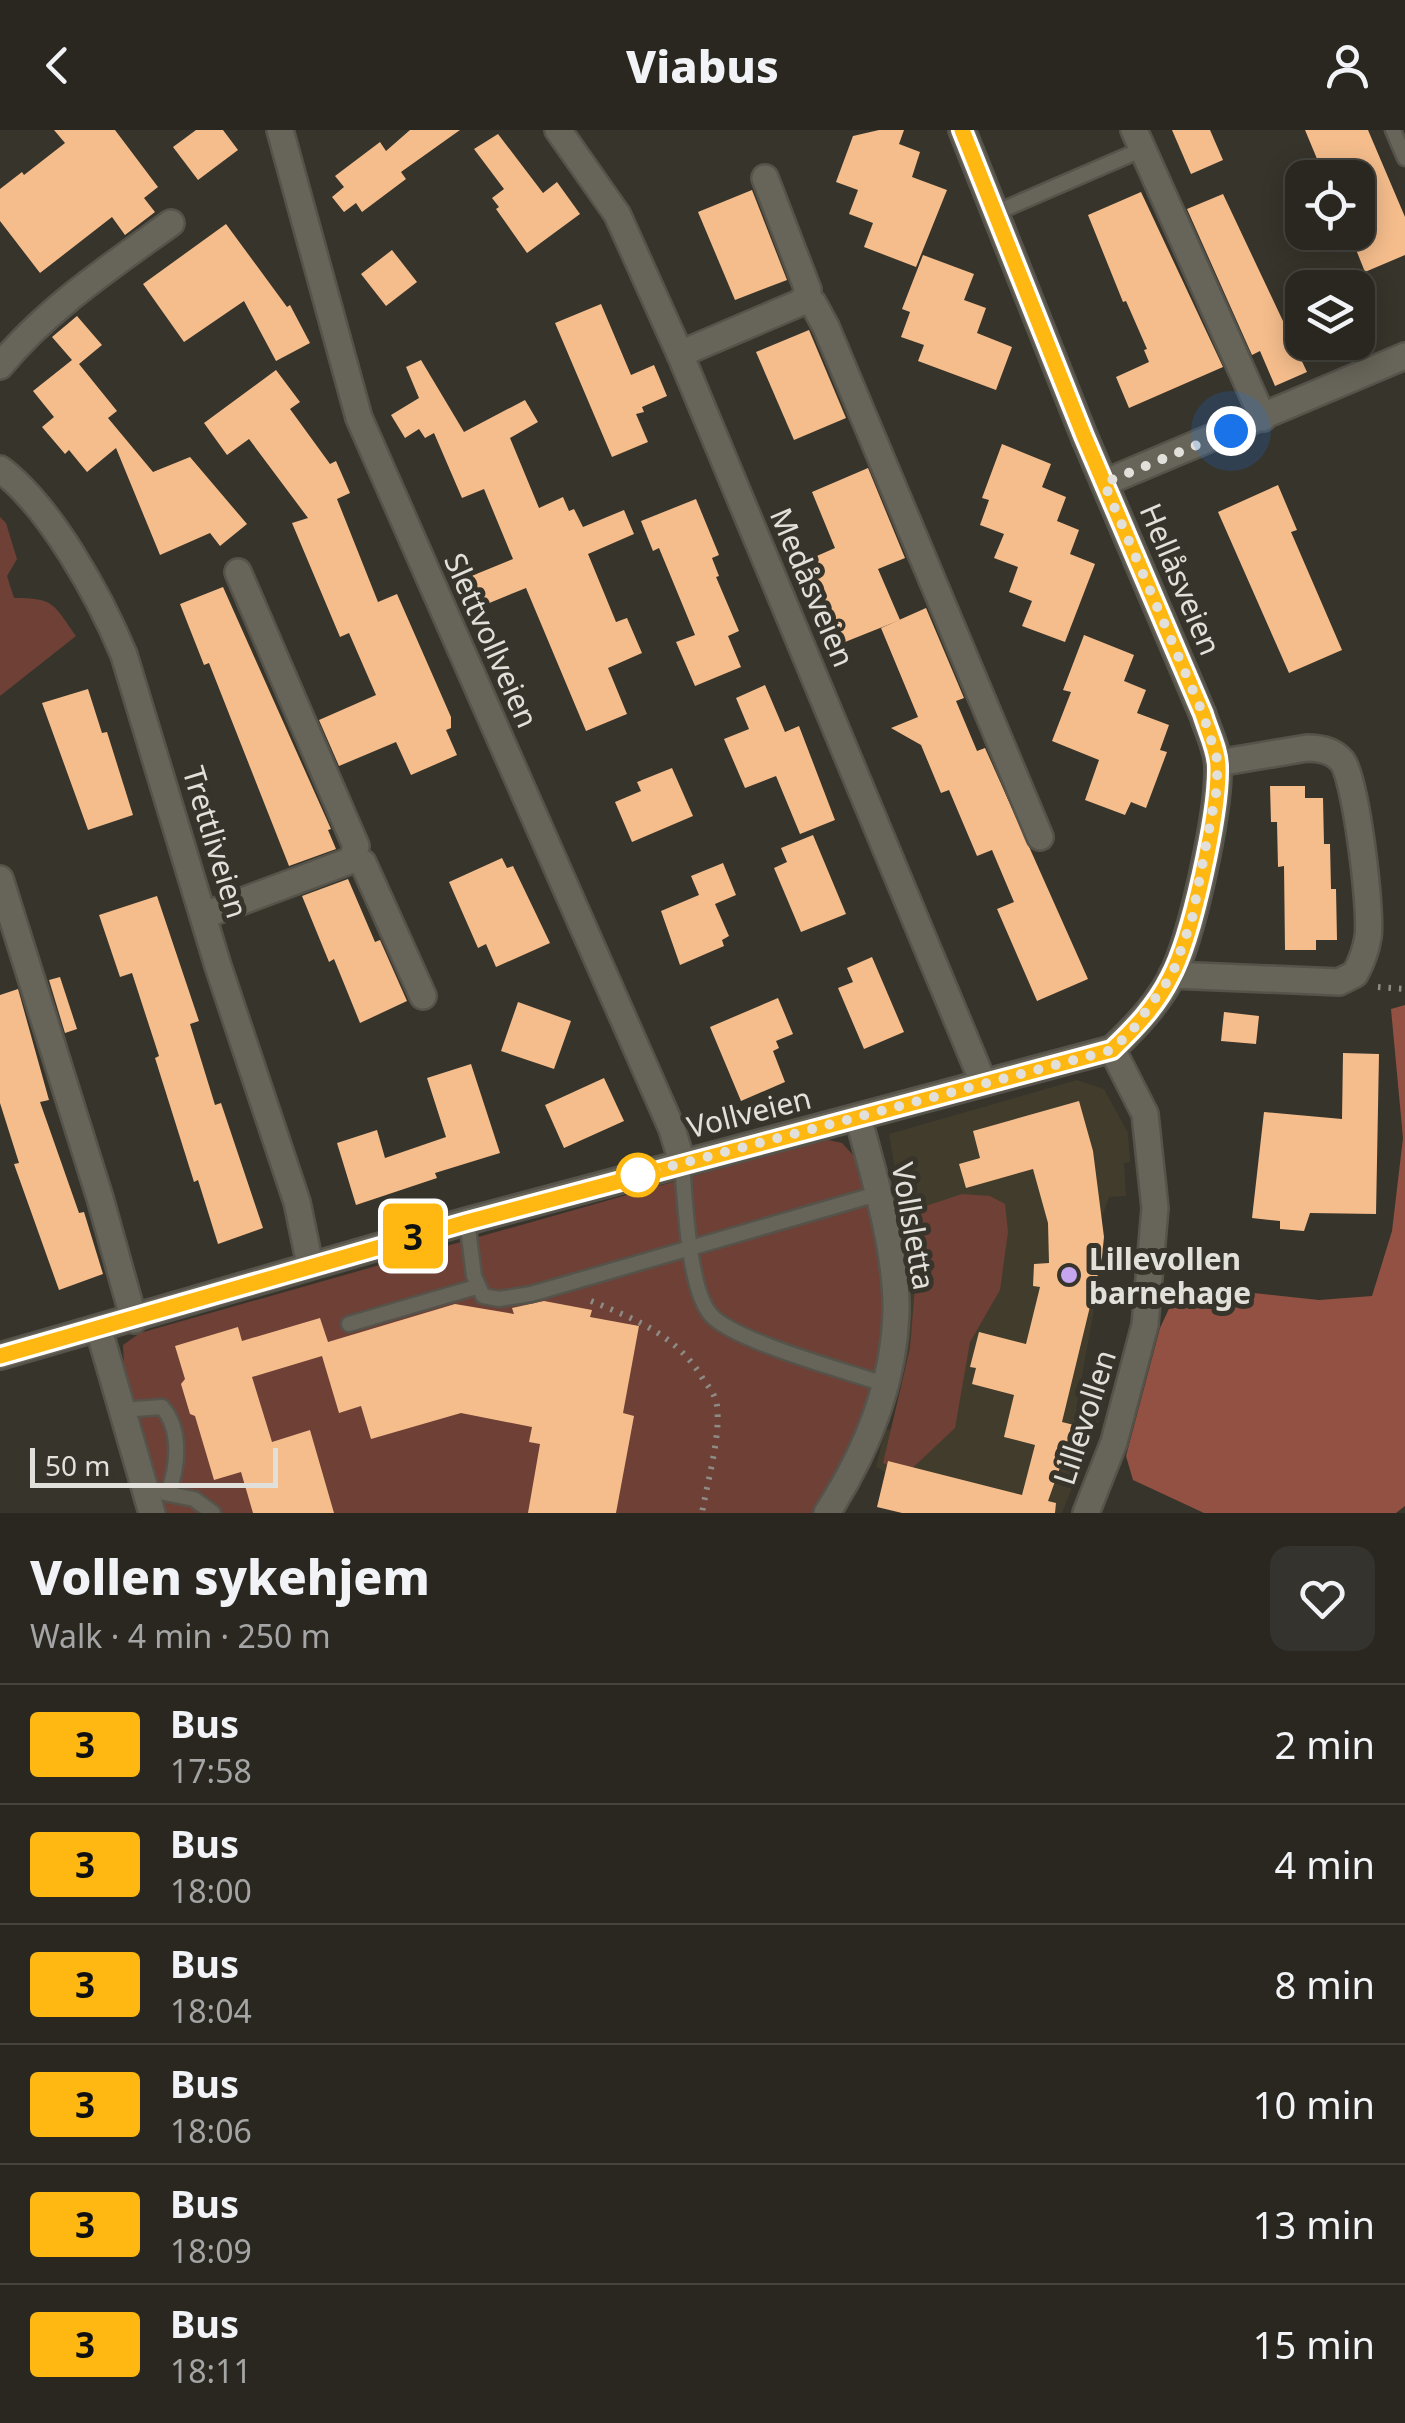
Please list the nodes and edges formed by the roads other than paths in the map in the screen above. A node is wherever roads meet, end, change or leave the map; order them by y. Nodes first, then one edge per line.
1 (280, 130) edge
2 (558, 130) edge
3 (962, 130) edge
4 (1393, 130) edge
5 (1138, 140) edge
6 (1405, 158) edge
7 (766, 178) dead end
8 (995, 213) junction
9 (171, 223) dead end
10 (802, 302) junction
11 (680, 354) junction
12 (1405, 356) edge
13 (0, 366) edge
14 (1262, 418) junction
15 (0, 469) edge
16 (1104, 483) junction
17 (238, 572) dead end
18 (1218, 762) junction
19 (1040, 837) dead end
20 (352, 860) junction
21 (0, 879) edge
22 (205, 915) junction
23 (1172, 975) junction
24 (423, 996) dead end
25 (1112, 1050) junction
26 (983, 1082) junction
27 (858, 1117) junction
28 (682, 1162) junction
29 (877, 1194) junction
30 (467, 1222) junction
31 (690, 1250) junction
32 (310, 1265) junction
33 (476, 1286) junction
34 (134, 1320) junction
35 (349, 1324) dead end
36 (99, 1330) junction
37 (0, 1356) edge
38 (884, 1384) junction
39 (122, 1410) junction
40 (155, 1499) edge
41 (213, 1513) edge
42 (827, 1513) edge
43 (1086, 1513) edge

1 - 28 street, Slettvollveien
2 - 11 street, Medåsveien
3 - 8 street, Hellåsveien
4 - 6 lane
5 - 8 lane
5 - 14 street
7 - 10 street
8 - 16 street, Hellåsveien
9 - 13 street
10 - 11 street
10 - 19 street
11 - 26 street, Medåsveien
12 - 14 street
14 - 16 street
15 - 22 street, Trettliveien
16 - 18 street, Hellåsveien
17 - 20 street
18 - 23 street, Hellåsveien
18 - 23 street
20 - 22 street
20 - 24 street
21 - 34 street
22 - 32 street, Trettliveien
23 - 25 street, Hellåsveien
25 - 26 street, Vollveien
25 - 43 street, Lillevollen
26 - 27 street, Vollveien
27 - 28 street, Vollveien
27 - 29 street, Vollsletta
28 - 30 street, Vollveien
28 - 31 lane
29 - 31 lane
29 - 38 street, Vollsletta
30 - 32 street, Vollveien
30 - 33 lane
31 - 33 lane
31 - 38 lane
32 - 34 street, Vollveien
33 - 35 lane
34 - 36 street, Vollveien
36 - 37 street, Vollveien
36 - 39 street
38 - 42 street, Vollsletta
39 - 40 street
39 - 40 lane
40 - 41 lane

